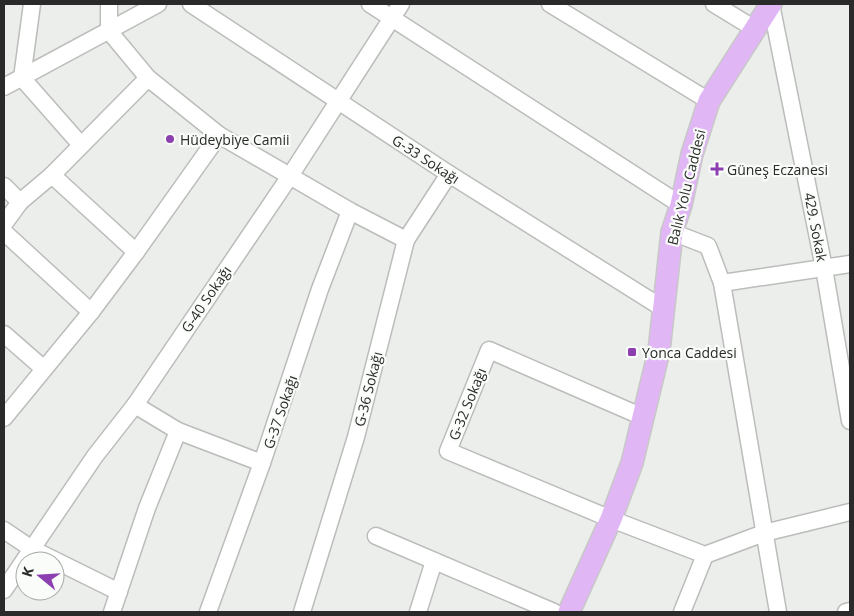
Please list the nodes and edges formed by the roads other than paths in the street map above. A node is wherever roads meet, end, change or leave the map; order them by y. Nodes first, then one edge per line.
1 (32, 4) edge
2 (109, 4) edge
3 (158, 4) edge
4 (192, 4) edge
5 (370, 4) edge
6 (401, 4) edge
7 (550, 4) edge
8 (714, 4) edge
9 (771, 4) edge
10 (392, 18) junction
11 (755, 29) junction
12 (109, 31) junction
13 (22, 78) junction
14 (148, 78) junction
15 (4, 86) edge
16 (709, 101) junction
17 (338, 102) junction
18 (219, 135) junction
19 (81, 144) junction
20 (449, 174) junction
21 (52, 175) junction
22 (290, 176) junction
23 (4, 186) edge
24 (20, 202) junction
25 (681, 204) junction
26 (350, 211) junction
27 (4, 224) edge
28 (4, 232) edge
29 (672, 232) junction
30 (406, 240) junction
31 (136, 252) junction
32 (850, 264) edge
33 (824, 268) junction
34 (722, 283) junction
35 (664, 309) junction
36 (92, 312) junction
37 (4, 334) edge
38 (44, 369) junction
39 (135, 404) junction
40 (643, 417) junction
41 (4, 418) edge
42 (850, 421) edge
43 (178, 431) junction
44 (262, 462) junction
45 (850, 512) edge
46 (611, 519) junction
47 (4, 530) edge
48 (764, 533) junction
49 (376, 536) dead end
50 (32, 549) junction
51 (705, 555) junction
52 (434, 561) junction
53 (4, 590) edge
54 (120, 592) junction
55 (850, 611) edge
56 (112, 612) edge
57 (208, 612) edge
58 (302, 612) edge
59 (418, 612) edge
60 (554, 612) edge
61 (569, 612) edge
62 (682, 612) edge
63 (778, 612) edge
64 (846, 612) edge

1 - 13 street
2 - 12 street
3 - 12 street
4 - 17 street, G-33 Sokağı
5 - 10 street
6 - 10 street, G-40 Sokağı
7 - 16 street
8 - 11 street
9 - 11 main road, Balık Yolu Caddesi
9 - 33 street, 429. Sokak
10 - 17 street, G-40 Sokağı
10 - 25 street
11 - 16 main road, Balık Yolu Caddesi
12 - 13 street
12 - 14 street
13 - 15 street
13 - 19 street
14 - 18 street
14 - 19 street
16 - 25 main road, Balık Yolu Caddesi
17 - 20 street, G-33 Sokağı
17 - 22 street, G-40 Sokağı
18 - 22 street
18 - 31 street
19 - 21 street
20 - 30 street, G-36 Sokağı
20 - 35 street, G-33 Sokağı
21 - 24 street
21 - 31 street
22 - 26 street
22 - 39 street, G-40 Sokağı
23 - 24 street
24 - 27 street
25 - 29 main road, Balık Yolu Caddesi
26 - 30 street
26 - 44 street, G-37 Sokağı
28 - 36 street
29 - 34 street
29 - 35 main road, Balık Yolu Caddesi
30 - 58 street, G-36 Sokağı
31 - 36 street
32 - 33 street
33 - 34 street
33 - 42 street, 429. Sokak
34 - 48 street
35 - 40 main road, Balık Yolu Caddesi
36 - 38 street
37 - 38 street
38 - 41 street
39 - 43 street
39 - 50 street, G-40 Sokağı
40 - 46 main road, Balık Yolu Caddesi
40 - 46 street, G-32 Sokağı
43 - 44 street
43 - 54 street
44 - 57 street, G-37 Sokağı
45 - 48 street
46 - 51 street
46 - 61 main road, Balık Yolu Caddesi
47 - 50 street
48 - 51 street
48 - 63 street
49 - 52 street
50 - 53 street, G-40 Sokağı
50 - 54 street
51 - 62 street
52 - 59 street
52 - 60 street
54 - 56 street
55 - 64 street

